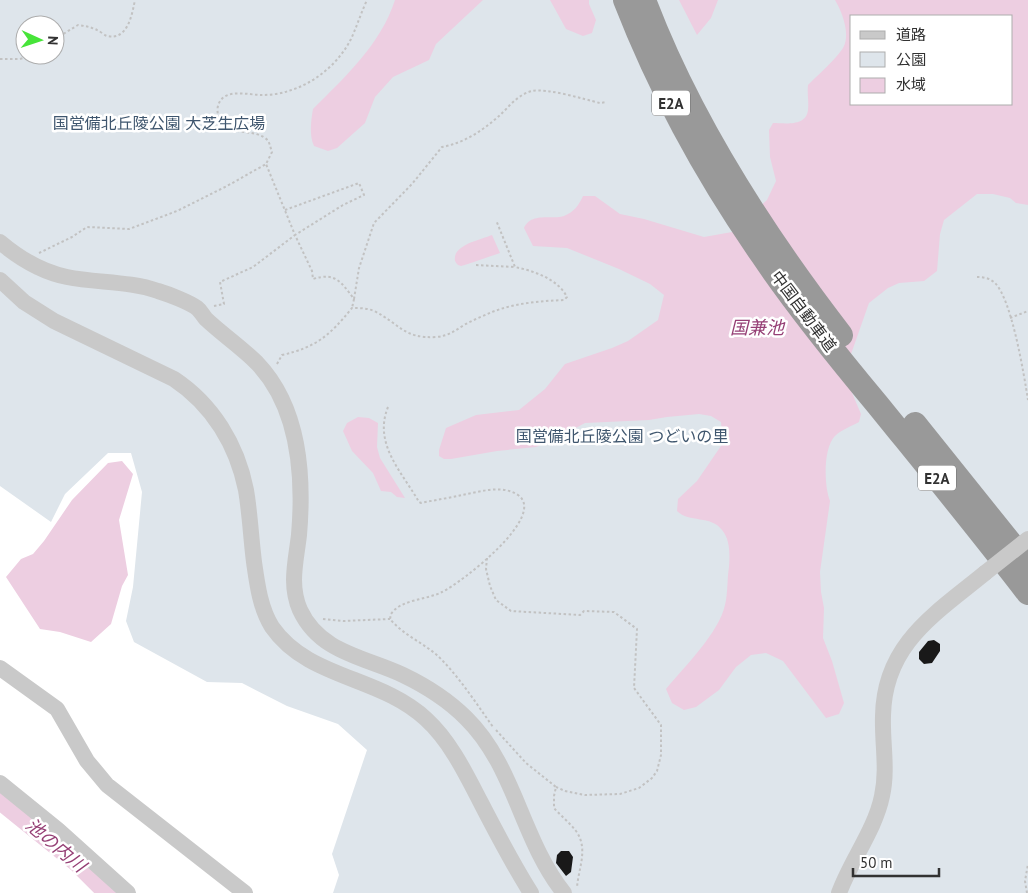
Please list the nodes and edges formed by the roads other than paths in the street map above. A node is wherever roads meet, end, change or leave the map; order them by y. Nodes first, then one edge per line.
1 (625, 0) edge
2 (644, 0) edge
3 (733, 195) junction
4 (0, 242) edge
5 (0, 280) edge
6 (851, 360) junction
7 (1028, 539) edge
8 (1028, 565) edge
9 (1028, 593) edge
10 (0, 668) edge
11 (0, 783) edge
12 (128, 893) edge
13 (245, 893) edge
14 (531, 893) edge
15 (564, 893) edge
16 (839, 893) edge

1 - 3 highway, 中国自動車道 / E2A
2 - 3 highway, 中国自動車道 / E2A
3 - 6 highway, 中国自動車道 / E2A
4 - 15 street
5 - 14 street
6 - 8 highway, 中国自動車道 / E2A
6 - 9 highway, 中国自動車道 / E2A
7 - 16 street, bridge
10 - 13 street
11 - 12 street

